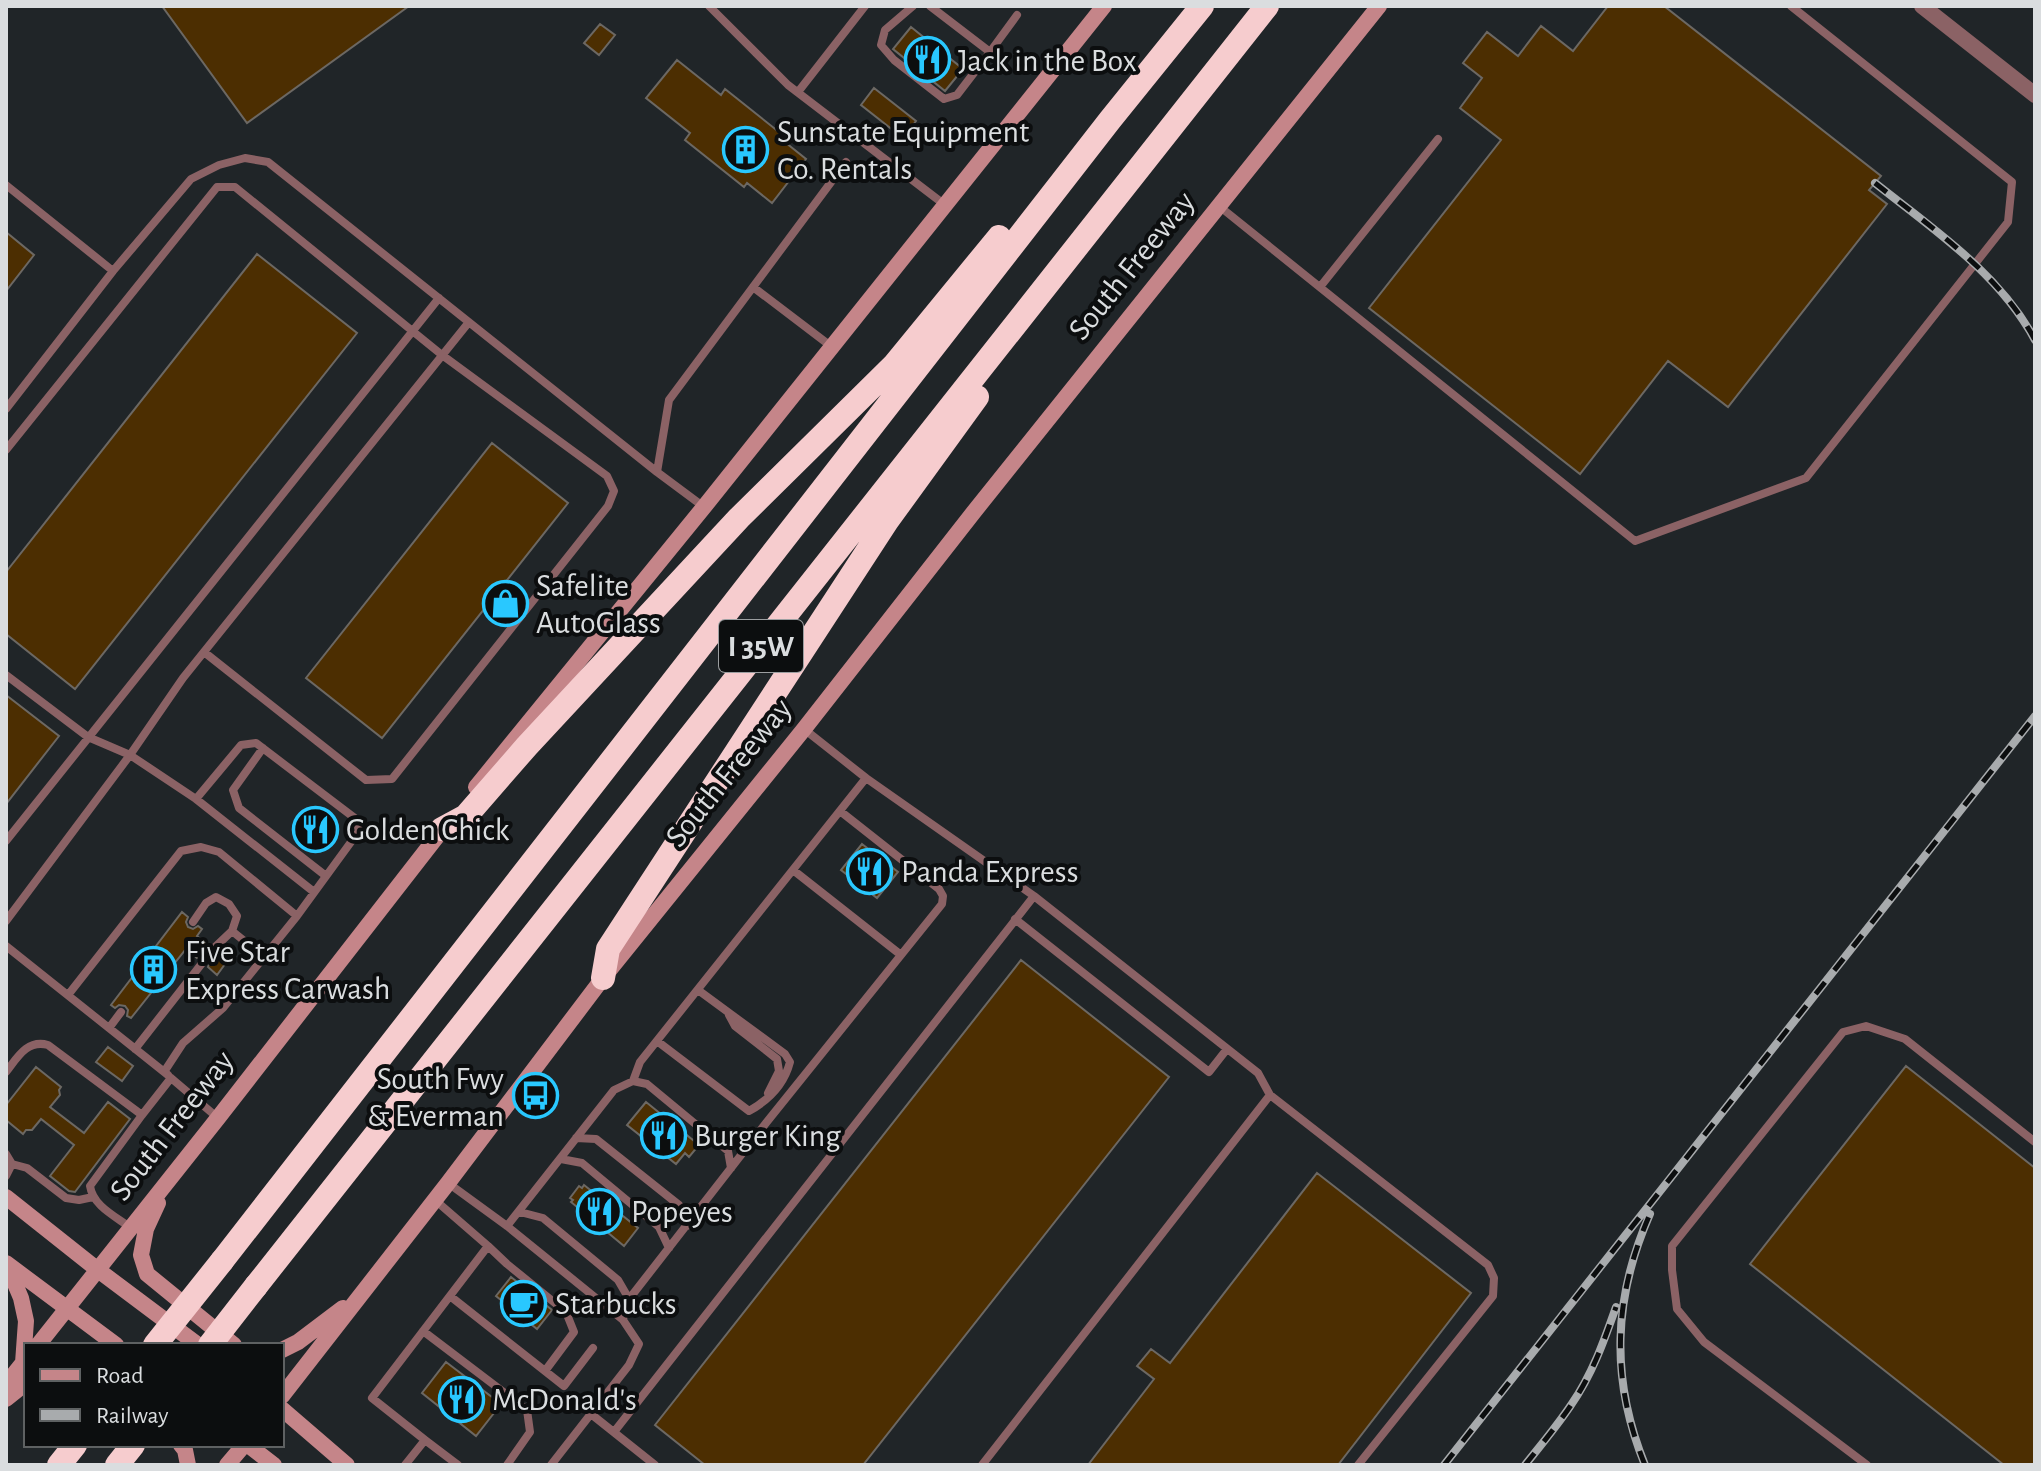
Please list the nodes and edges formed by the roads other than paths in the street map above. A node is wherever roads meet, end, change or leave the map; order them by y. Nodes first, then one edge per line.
1 (709, 6) edge
2 (865, 6) edge
3 (913, 6) edge
4 (930, 6) edge
5 (1104, 6) edge
6 (1202, 6) edge
7 (1267, 6) edge
8 (1379, 6) edge
9 (1791, 6) edge
10 (1922, 6) edge
11 (1017, 15) dead end
12 (990, 52) junction
13 (798, 92) junction
14 (2035, 95) edge
15 (1110, 120) junction
16 (1438, 139) dead end
17 (846, 162) dead end
18 (6, 185) edge
19 (945, 205) junction
20 (1219, 206) junction
21 (113, 271) junction
22 (753, 287) junction
23 (1320, 287) junction
24 (439, 298) junction
25 (1034, 300) junction
26 (469, 322) junction
27 (412, 331) junction
28 (832, 347) junction
29 (442, 355) junction
30 (6, 409) edge
31 (6, 450) edge
32 (657, 472) junction
33 (704, 507) junction
34 (204, 652) junction
35 (6, 675) edge
36 (804, 729) junction
37 (88, 737) junction
38 (263, 748) junction
39 (130, 755) junction
40 (866, 778) junction
41 (196, 799) junction
42 (840, 811) junction
43 (442, 829) junction
44 (6, 841) edge
45 (793, 870) junction
46 (326, 876) junction
47 (314, 892) junction
48 (1034, 896) junction
49 (297, 916) junction
50 (1015, 919) junction
51 (6, 921) edge
52 (193, 922) dead end
53 (232, 931) junction
54 (6, 946) edge
55 (213, 949) dead end
56 (901, 955) junction
57 (264, 957) junction
58 (203, 962) dead end
59 (603, 978) junction
60 (698, 990) junction
61 (68, 995) junction
62 (121, 1012) dead end
63 (109, 1028) junction
64 (657, 1041) junction
65 (135, 1049) junction
66 (1227, 1049) junction
67 (6, 1072) edge
68 (168, 1075) junction
69 (633, 1081) junction
70 (1270, 1095) junction
71 (749, 1111) junction
72 (142, 1115) junction
73 (218, 1118) junction
74 (766, 1123) junction
75 (576, 1138) junction
76 (2035, 1142) edge
77 (6, 1154) edge
78 (561, 1159) junction
79 (12, 1164) junction
80 (731, 1168) junction
81 (6, 1176) edge
82 (169, 1179) junction
83 (448, 1183) junction
84 (6, 1197) edge
85 (93, 1197) junction
86 (435, 1200) junction
87 (520, 1212) junction
88 (507, 1226) junction
89 (687, 1226) junction
90 (131, 1228) junction
91 (488, 1246) junction
92 (669, 1248) junction
93 (6, 1264) edge
94 (98, 1270) junction
95 (364, 1291) junction
96 (450, 1296) junction
97 (629, 1299) junction
98 (67, 1308) junction
99 (623, 1320) junction
100 (423, 1331) junction
101 (25, 1343) edge
102 (40, 1343) edge
103 (113, 1343) edge
104 (157, 1343) edge
105 (195, 1343) edge
106 (212, 1343) edge
107 (232, 1343) edge
108 (593, 1348) dead end
109 (284, 1349) edge
110 (24, 1362) edge
111 (545, 1371) junction
112 (6, 1384) edge
113 (24, 1385) edge
114 (284, 1393) edge
115 (6, 1399) edge
116 (284, 1411) edge
117 (591, 1414) junction
118 (614, 1432) junction
119 (425, 1440) junction
120 (73, 1447) edge
121 (244, 1447) edge
122 (249, 1447) edge
123 (59, 1465) edge
124 (227, 1465) edge
125 (274, 1465) edge
126 (347, 1465) edge
127 (405, 1465) edge
128 (458, 1465) edge
129 (507, 1465) edge
130 (551, 1465) edge
131 (655, 1465) edge
132 (982, 1465) edge
133 (1358, 1465) edge
134 (1867, 1465) edge

1 - 13 lane
2 - 13 lane
3 - 12 lane
4 - 12 lane
5 - 19 main road, South Freeway
6 - 15 highway, I 35W
7 - 25 highway, South Freeway / I 35W
8 - 20 main road, South Freeway
9 - 23 lane
10 - 14 street
11 - 12 lane
13 - 19 lane
15 - 43 highway
15 - 104 highway, I 35W, bridge
16 - 23 lane
17 - 22 lane
18 - 21 lane
19 - 28 main road, South Freeway
20 - 23 lane
20 - 36 main road, South Freeway
21 - 24 lane
21 - 30 lane
22 - 28 lane
22 - 32 lane
24 - 26 lane
24 - 27 lane
25 - 59 highway
25 - 106 highway, South Freeway / I 35W, bridge
26 - 29 lane
26 - 32 lane
27 - 29 lane
27 - 31 lane
27 - 37 lane
28 - 33 main road, South Freeway
29 - 34 lane
29 - 34 lane
32 - 33 lane
33 - 43 main road, South Freeway
34 - 39 lane
35 - 37 lane
36 - 40 lane
36 - 59 main road, South Freeway
37 - 39 lane
37 - 44 lane
38 - 41 lane
38 - 46 lane
38 - 46 lane
39 - 41 lane
39 - 51 lane
40 - 42 lane
40 - 48 lane
41 - 47 lane
42 - 45 lane
42 - 56 lane
43 - 73 main road, South Freeway
45 - 56 lane
45 - 60 lane
46 - 47 lane
47 - 49 lane
48 - 50 lane
48 - 66 lane
49 - 57 lane
49 - 61 lane
50 - 66 lane
50 - 118 lane
52 - 53 lane
53 - 55 lane
53 - 57 lane
54 - 61 lane
56 - 74 lane
57 - 68 lane
58 - 65 lane
59 - 83 main road, South Freeway
60 - 64 lane
60 - 71 lane
61 - 63 lane
62 - 63 lane
63 - 65 lane
64 - 69 lane
64 - 71 lane
65 - 68 lane
66 - 70 lane
67 - 72 lane
68 - 72 lane
68 - 73 lane
69 - 75 lane
69 - 80 lane
70 - 132 lane
70 - 133 lane
71 - 74 lane
72 - 85 lane
73 - 82 main road, South Freeway
74 - 80 lane
75 - 78 lane
75 - 89 lane
76 - 134 lane
77 - 79 lane
78 - 87 lane
78 - 92 lane
79 - 81 lane
79 - 85 lane
80 - 89 lane
82 - 90 main road, South Freeway
82 - 107 main road
83 - 86 main road, South Freeway
83 - 88 lane
84 - 94 main road
85 - 90 lane
86 - 91 lane
86 - 95 main road, South Freeway
87 - 88 lane
87 - 97 lane
88 - 99 lane
89 - 92 lane
90 - 94 main road, South Freeway
91 - 96 lane
91 - 111 lane
92 - 97 lane
93 - 98 main road
93 - 101 main road
94 - 98 main road, South Freeway
94 - 105 main road
95 - 109 main road
95 - 114 main road, South Freeway
96 - 100 lane
96 - 111 lane
97 - 99 lane
98 - 102 main road, South Freeway
98 - 103 main road
99 - 117 lane
100 - 119 lane
100 - 129 lane
108 - 111 lane
110 - 112 main road
113 - 115 main road
116 - 126 main road
117 - 118 lane
117 - 130 lane
118 - 131 lane
119 - 127 lane
119 - 128 lane
120 - 123 highway
121 - 124 main road
122 - 125 main road

